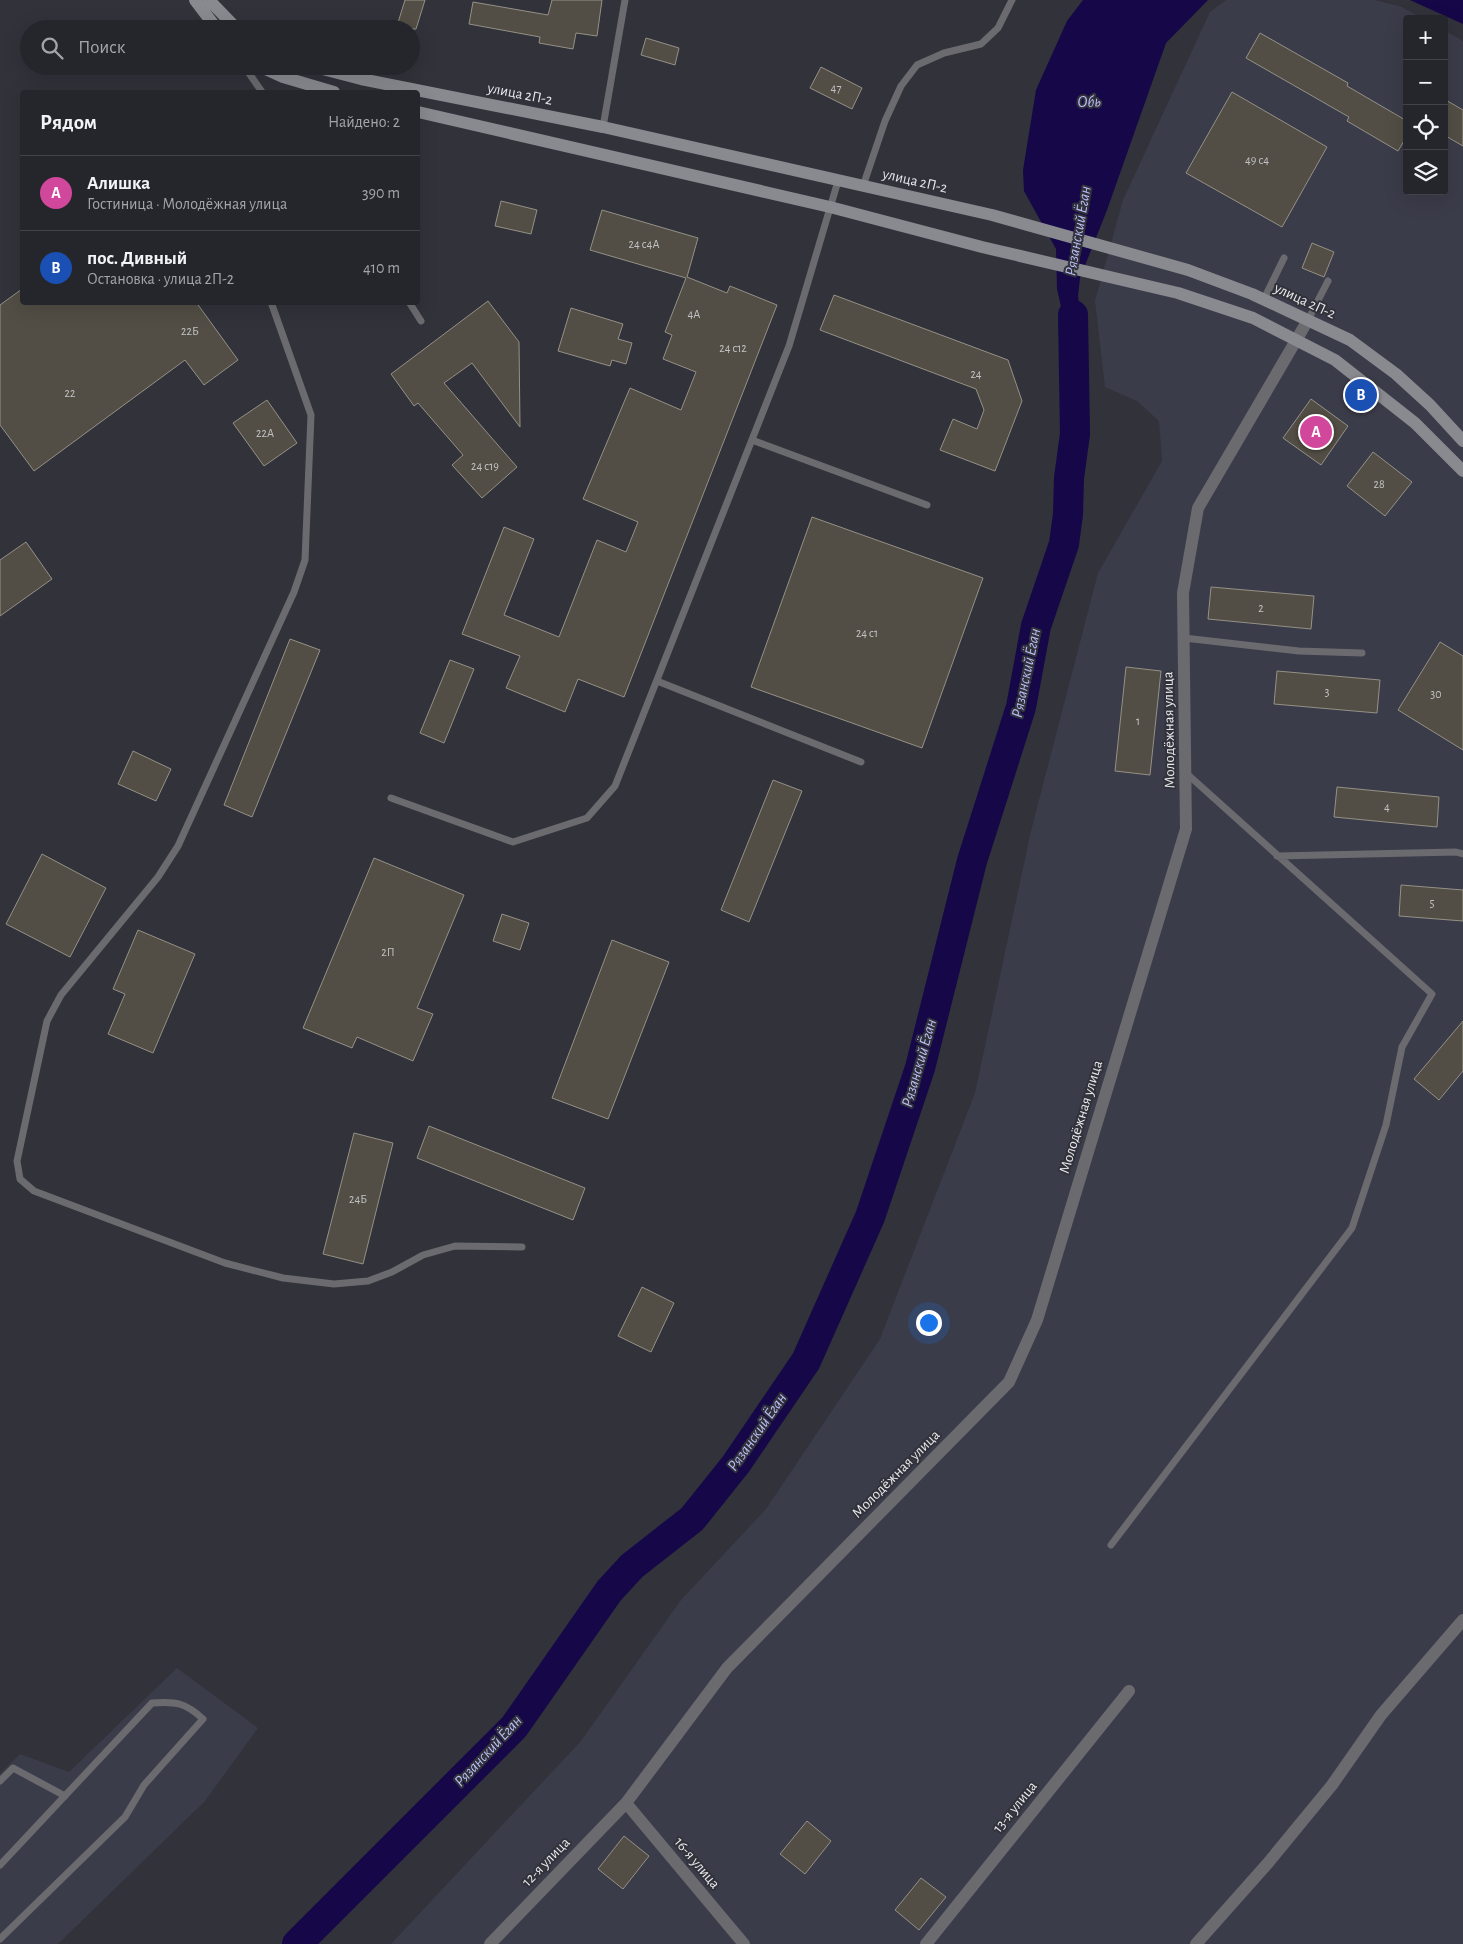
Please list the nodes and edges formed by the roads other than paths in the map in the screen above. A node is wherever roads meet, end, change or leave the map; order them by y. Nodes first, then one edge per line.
1 (195, 0) edge
2 (209, 0) edge
3 (625, 0) edge
4 (1012, 0) edge
5 (210, 20) edge
6 (228, 20) edge
7 (250, 75) edge
8 (279, 75) edge
9 (346, 75) edge
10 (259, 90) edge
11 (327, 90) edge
12 (416, 90) edge
13 (420, 91) edge
14 (420, 112) edge
15 (602, 127) junction
16 (838, 181) junction
17 (863, 186) junction
18 (830, 208) junction
19 (1284, 258) dead end
20 (1328, 281) dead end
21 (1264, 299) junction
22 (272, 305) edge
23 (411, 305) edge
24 (1308, 320) junction
25 (421, 321) dead end
26 (1295, 340) junction
27 (752, 440) junction
28 (1463, 441) edge
29 (1463, 471) edge
30 (926, 505) dead end
31 (1184, 638) junction
32 (1362, 653) dead end
33 (657, 681) junction
34 (861, 762) dead end
35 (1186, 773) junction
36 (391, 798) dead end
37 (1463, 854) edge
38 (1277, 856) junction
39 (522, 1247) dead end
40 (1111, 1545) dead end
41 (1463, 1620) edge
42 (1129, 1690) dead end
43 (0, 1781) edge
44 (65, 1796) junction
45 (626, 1803) junction
46 (0, 1865) edge
47 (0, 1939) edge
48 (490, 1944) edge
49 (744, 1944) edge
50 (926, 1944) edge
51 (1196, 1944) edge

1 - 5 main road
2 - 6 main road
3 - 15 lane
4 - 17 lane
7 - 10 lane
8 - 11 main road
9 - 12 main road, улица 2П-2
13 - 15 main road, улица 2П-2
14 - 18 main road
15 - 16 main road, улица 2П-2
16 - 17 main road, улица 2П-2
16 - 18 lane
17 - 21 main road, улица 2П-2
18 - 26 main road
18 - 27 lane
19 - 21 lane
20 - 24 lane
21 - 24 main road, улица 2П-2
22 - 39 lane
23 - 25 lane
24 - 26 street, Молодёжная улица
24 - 28 main road, улица 2П-2
26 - 29 main road
26 - 31 street, Молодёжная улица
27 - 30 lane
27 - 33 lane
31 - 32 lane
31 - 35 street, Молодёжная улица
33 - 34 lane
33 - 36 lane
35 - 38 lane
35 - 45 street, Молодёжная улица
37 - 38 lane
38 - 40 lane
41 - 51 street
42 - 50 street, 13-я улица
43 - 44 lane
44 - 46 lane
44 - 47 lane
45 - 48 street, 12-я улица
45 - 49 street, 16-я улица

